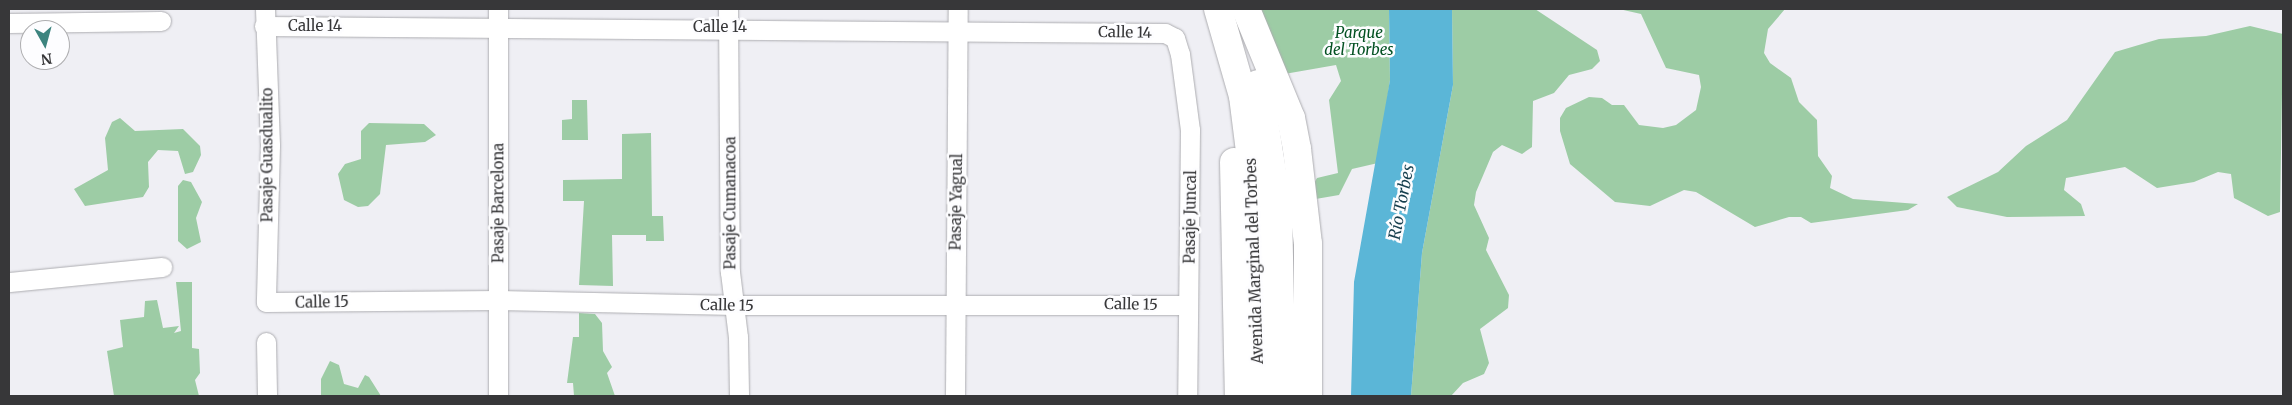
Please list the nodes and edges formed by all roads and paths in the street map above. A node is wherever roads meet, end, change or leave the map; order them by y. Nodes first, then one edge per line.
1 (958, 9) edge
2 (1218, 9) edge
3 (1246, 9) edge
4 (264, 17) edge
5 (498, 17) edge
6 (728, 18) edge
7 (161, 21) dead end
8 (9, 23) edge
9 (959, 29) junction
10 (1175, 38) joint
11 (1243, 96) junction
12 (1267, 209) junction
13 (162, 267) dead end
14 (9, 282) edge
15 (498, 300) junction
16 (266, 302) joint
17 (954, 302) junction
18 (1188, 305) junction
19 (735, 306) junction
20 (266, 342) dead end
21 (267, 396) edge
22 (498, 396) edge
23 (739, 396) edge
24 (955, 396) edge
25 (1187, 396) edge
26 (1239, 396) edge
27 (1259, 396) edge
28 (1282, 396) edge
29 (1308, 396) edge

1 - 9 street, Pasaje Yagual
2 - 11 highway, Avenida Marginal del Torbes
3 - 12 highway, Avenida Marginal del Torbes
3 - 29 highway
4 - 5 street, Calle 14
4 - 16 street, Pasaje Guasdualito
5 - 6 street, Calle 14
5 - 15 street, Pasaje Barcelona
6 - 9 street, Calle 14
6 - 19 street, Pasaje Cumanacoa
7 - 8 street
9 - 10 street, Calle 14
9 - 17 street, Pasaje Yagual
10 - 18 street, Pasaje Juncal
11 - 12 highway, Avenida Marginal del Torbes
11 - 26 highway
12 - 27 highway, Avenida Marginal del Torbes
12 - 28 highway, Avenida Marginal del Torbes
13 - 14 street
15 - 16 street, Calle 15
15 - 19 street, Calle 15
15 - 22 street, Pasaje Barcelona
17 - 18 street, Calle 15
17 - 19 street, Calle 15
17 - 24 street, Pasaje Yagual
18 - 25 street, Pasaje Juncal
19 - 23 street, Pasaje Cumanacoa
20 - 21 street

